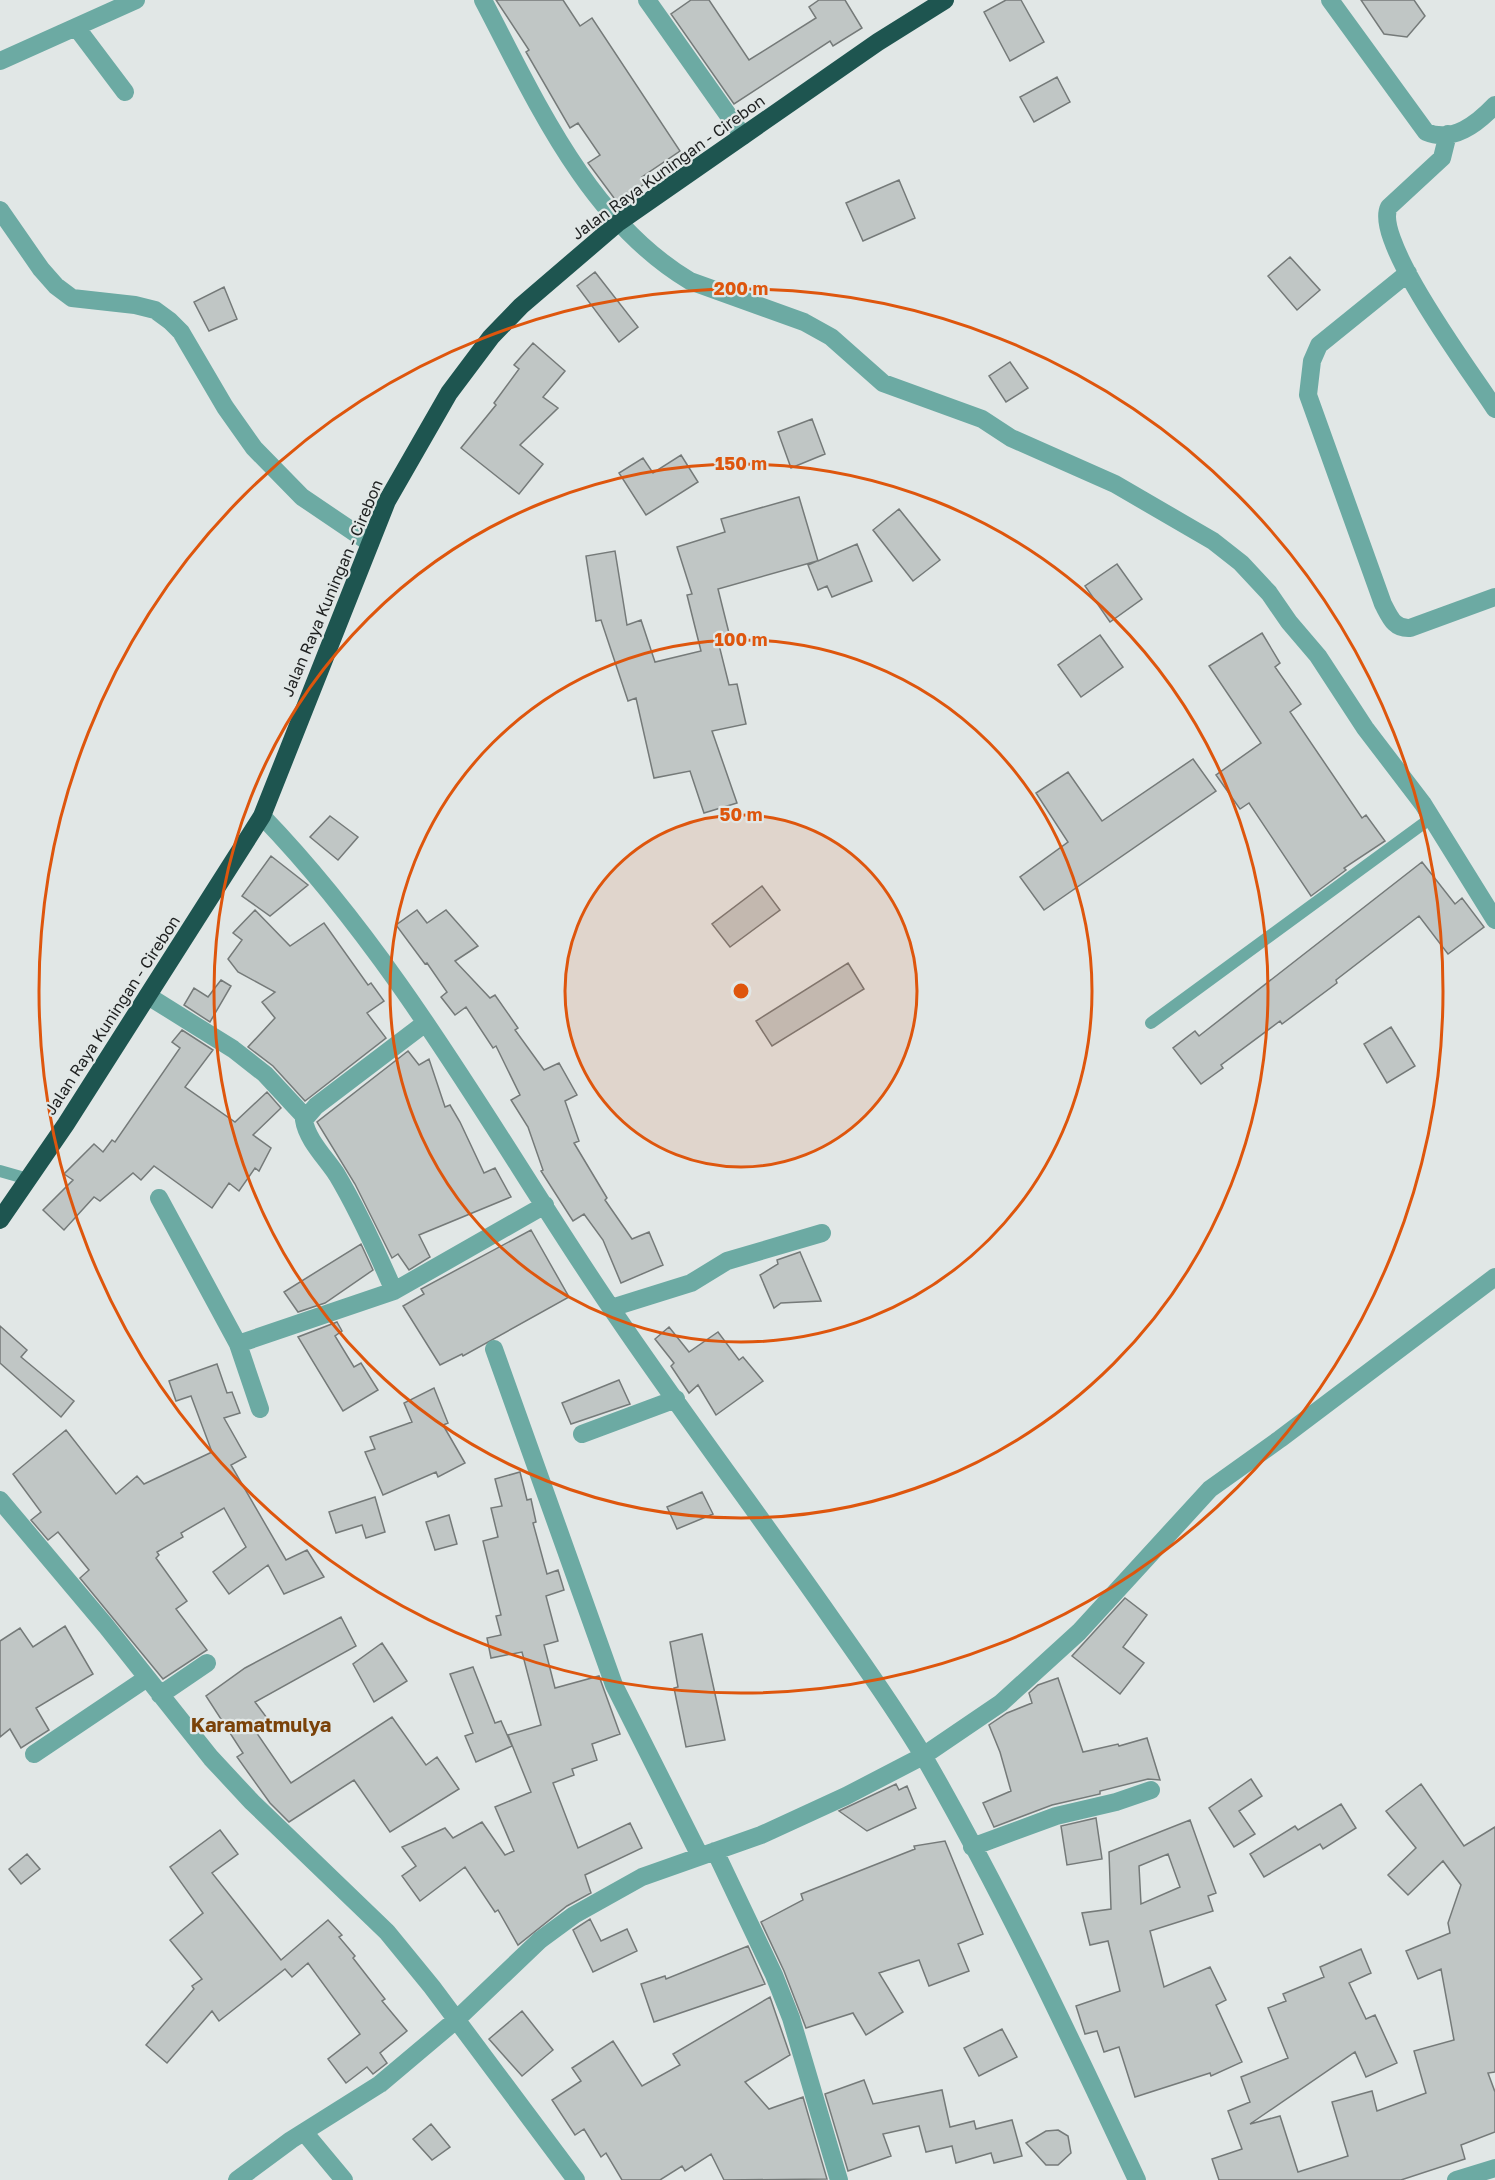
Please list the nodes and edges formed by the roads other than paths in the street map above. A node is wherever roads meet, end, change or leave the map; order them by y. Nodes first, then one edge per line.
1 (136, 0) edge
2 (483, 0) edge
3 (647, 0) edge
4 (945, 0) edge
5 (1330, 0) edge
6 (76, 27) junction
7 (0, 61) edge
8 (125, 92) dead end
9 (1495, 105) edge
10 (1448, 134) junction
11 (743, 136) junction
12 (0, 210) edge
13 (619, 222) junction
14 (1408, 273) junction
15 (1495, 409) edge
16 (370, 543) junction
17 (1495, 597) edge
18 (262, 816) junction
19 (1431, 818) junction
20 (1495, 920) edge
21 (148, 996) junction
22 (1151, 1023) dead end
23 (424, 1024) junction
24 (305, 1117) junction
25 (0, 1171) edge
26 (28, 1179) junction
27 (159, 1198) dead end
28 (545, 1205) junction
29 (0, 1220) edge
30 (822, 1233) dead end
31 (1495, 1276) edge
32 (394, 1291) junction
33 (611, 1308) junction
34 (238, 1344) junction
35 (494, 1349) dead end
36 (676, 1399) junction
37 (260, 1409) dead end
38 (582, 1434) dead end
39 (0, 1500) edge
40 (207, 1663) dead end
41 (147, 1678) junction
42 (160, 1695) junction
43 (34, 1754) dead end
44 (923, 1756) junction
45 (1151, 1790) dead end
46 (972, 1847) junction
47 (707, 1854) junction
48 (456, 2020) junction
49 (304, 2132) junction
50 (1495, 2168) edge
51 (237, 2180) edge
52 (344, 2180) edge
53 (576, 2180) edge
54 (839, 2180) edge
55 (1137, 2180) edge
56 (1456, 2180) edge

1 - 6 street
2 - 13 street
3 - 11 street
4 - 11 highway, Jalan Raya Kuningan - Cirebon
5 - 10 street
6 - 7 street
6 - 8 street
9 - 10 street
10 - 14 street
11 - 13 highway, Jalan Raya Kuningan - Cirebon
12 - 16 street
13 - 16 highway, Jalan Raya Kuningan - Cirebon
13 - 19 street
14 - 15 street
14 - 17 street
16 - 18 highway, Jalan Raya Kuningan - Cirebon
18 - 21 highway, Jalan Raya Kuningan - Cirebon
18 - 23 street
19 - 20 street
19 - 22 lane
21 - 24 street
21 - 26 highway, Jalan Raya Kuningan - Cirebon
23 - 24 street
23 - 28 street
24 - 32 street
25 - 26 lane
26 - 29 highway, Jalan Raya Kuningan - Cirebon
27 - 34 street
28 - 32 street
28 - 33 street
30 - 33 street
31 - 44 street
32 - 34 street
33 - 36 street
34 - 37 street
35 - 47 street
36 - 38 street
36 - 44 street
39 - 41 street
40 - 42 street
41 - 42 street
41 - 43 street
42 - 48 street
44 - 46 street
44 - 47 street
45 - 46 street
46 - 55 street
47 - 48 street
47 - 54 street
48 - 49 street
48 - 53 street
49 - 51 street
49 - 52 street
50 - 56 street

